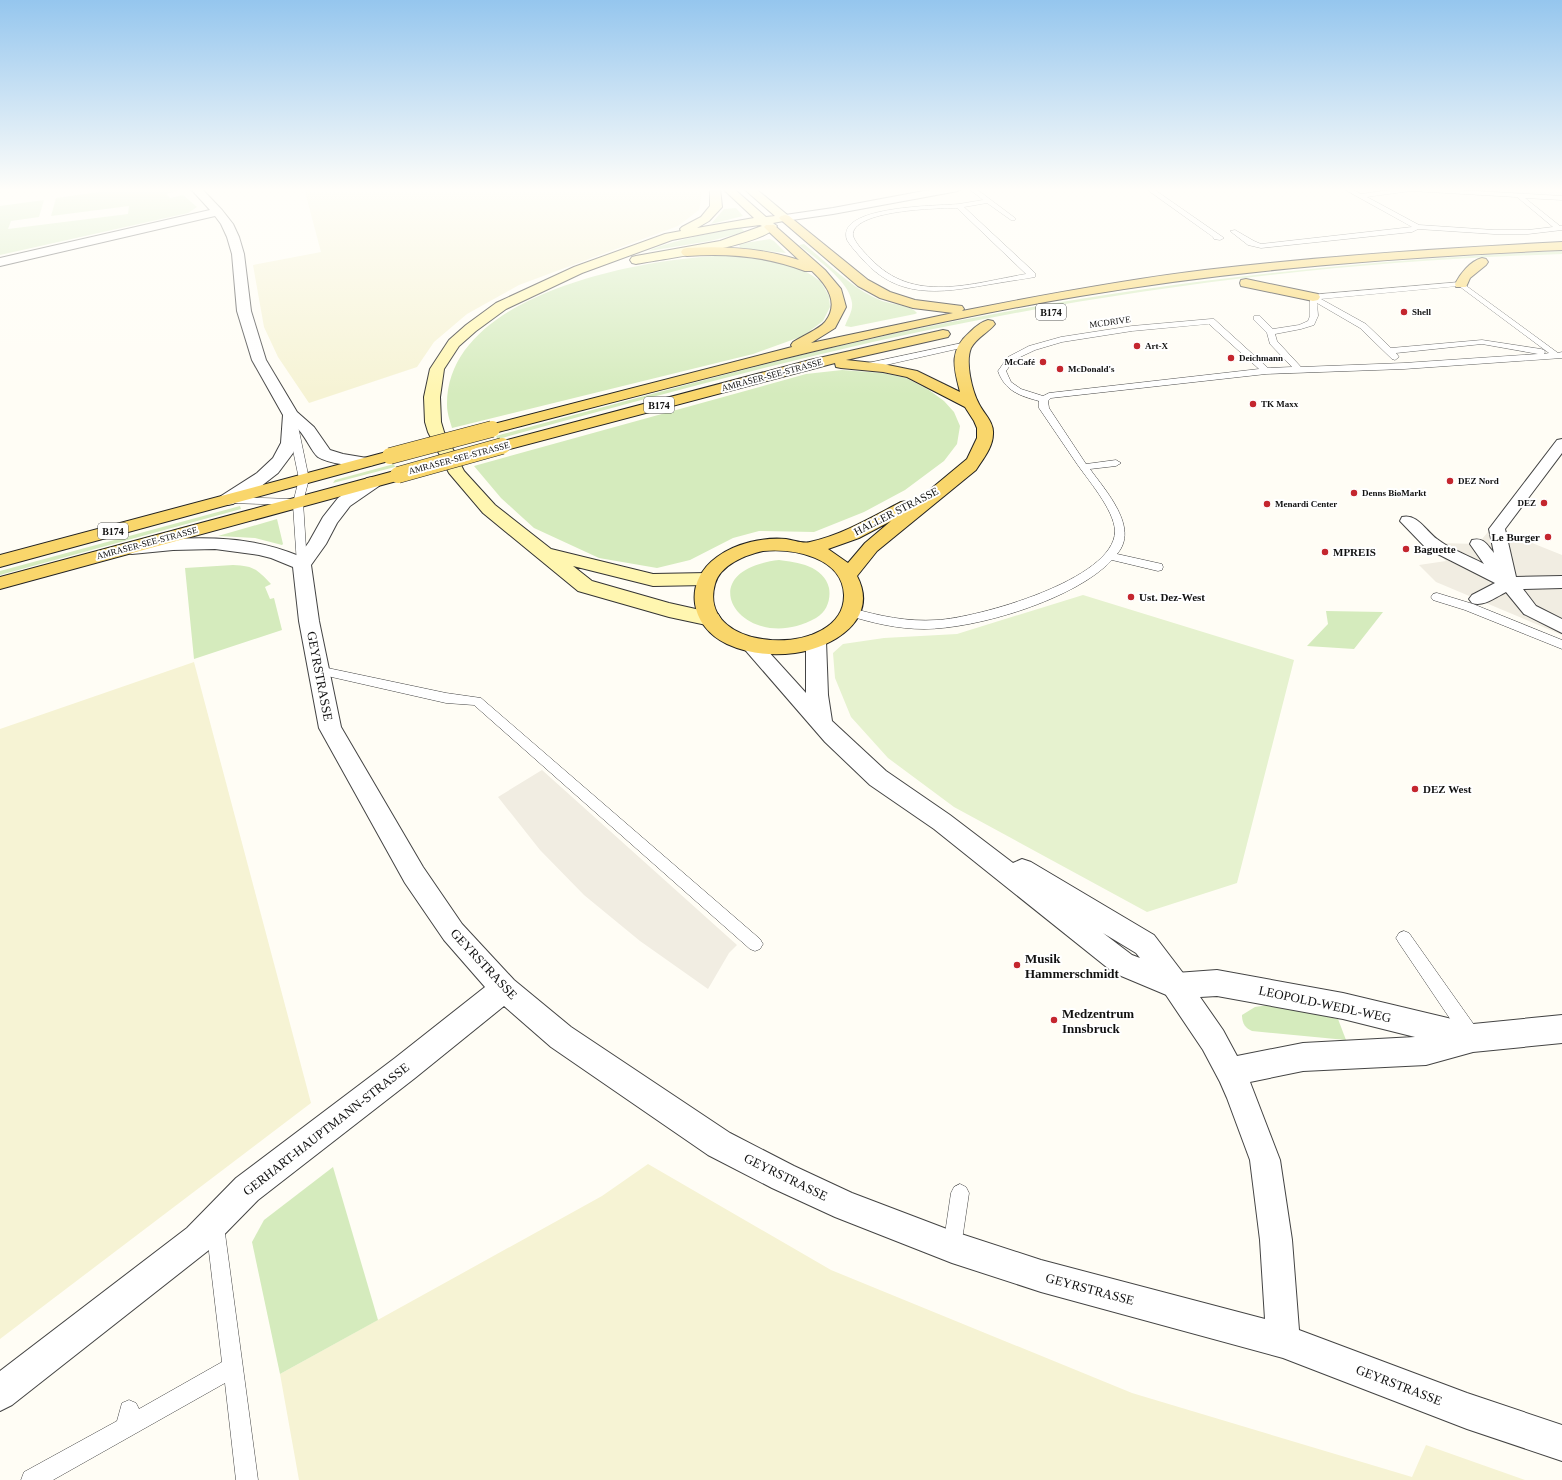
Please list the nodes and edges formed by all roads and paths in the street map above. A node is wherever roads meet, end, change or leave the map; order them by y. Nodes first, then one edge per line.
1 (22, 257) edge
2 (238, 257) edge
3 (614, 257) edge
4 (656, 257) edge
5 (780, 257) edge
6 (802, 257) edge
7 (832, 257) edge
8 (867, 257) edge
9 (1013, 257) edge
10 (1375, 257) edge
11 (0, 262) edge
12 (1482, 262) junction
13 (1497, 262) dead end
14 (1459, 264) dead end
15 (578, 270) junction
16 (820, 273) junction
17 (1285, 279) dead end
18 (1246, 283) junction
19 (1461, 284) junction
20 (1230, 285) dead end
21 (1313, 297) junction
22 (1008, 307) junction
23 (1257, 318) dead end
24 (1003, 321) dead end
25 (988, 324) junction
26 (1271, 332) junction
27 (967, 344) junction
28 (1389, 351) junction
29 (777, 355) junction
30 (1559, 355) edge
31 (815, 363) junction
32 (868, 366) junction
33 (1404, 366) junction
34 (1298, 369) junction
35 (1266, 371) junction
36 (1044, 399) junction
37 (972, 404) junction
38 (291, 415) junction
39 (1562, 443) edge
40 (367, 462) junction
41 (1116, 463) dead end
42 (1084, 467) junction
43 (304, 479) junction
44 (373, 482) junction
45 (947, 485) junction
46 (227, 500) junction
47 (298, 502) junction
48 (1408, 521) dead end
49 (1478, 544) dead end
50 (808, 549) junction
51 (123, 550) junction
52 (546, 554) junction
53 (1111, 556) junction
54 (0, 561) edge
55 (302, 564) junction
56 (1158, 567) dead end
57 (848, 575) junction
58 (707, 579) junction
59 (1562, 582) edge
60 (0, 583) edge
61 (1509, 583) junction
62 (1437, 597) dead end
63 (1478, 599) dead end
64 (851, 612) junction
65 (711, 620) junction
66 (1562, 628) edge
67 (816, 642) junction
68 (750, 644) junction
69 (1562, 645) edge
70 (318, 670) junction
71 (823, 724) junction
72 (1404, 938) dead end
73 (755, 944) dead end
74 (1176, 986) junction
75 (504, 989) junction
76 (1562, 1029) edge
77 (1473, 1038) junction
78 (1230, 1072) junction
79 (960, 1193) dead end
80 (214, 1222) junction
81 (952, 1247) junction
82 (1284, 1341) junction
83 (232, 1368) junction
84 (0, 1393) edge
85 (1562, 1443) edge
86 (32, 1480) edge
87 (247, 1480) edge

1 - 11 street
2 - 38 street, GEYRSTRASSE
3 - 15 main road
4 - 15 main road
5 - 16 main road
6 - 16 main road
7 - 22 main road
8 - 9 lane
10 - 22 main road, AMRASER-SEE-STRASSE / B174
12 - 13 main road
12 - 14 main road
12 - 19 main road
15 - 52 main road
16 - 29 main road
17 - 18 main road
18 - 20 main road
18 - 21 main road
19 - 21 lane
19 - 30 lane
21 - 26 lane
21 - 28 lane
22 - 29 main road, AMRASER-SEE-STRASSE / B174
23 - 26 lane
24 - 25 main road, AMRASER-SEE-STRASSE / B174
25 - 27 main road
25 - 31 main road, AMRASER-SEE-STRASSE / B174
26 - 34 lane
27 - 32 lane
27 - 37 main road
28 - 30 lane
28 - 33 lane
29 - 40 main road, AMRASER-SEE-STRASSE / B174, bridge
30 - 33 lane
31 - 32 main road
31 - 44 main road, AMRASER-SEE-STRASSE / B174, bridge
32 - 37 main road
33 - 34 lane
34 - 35 lane
35 - 36 lane
35 - 36 lane, MCDRIVE
36 - 42 lane
37 - 45 main road
38 - 40 street, GEYRSTRASSE
38 - 43 lane, GEYRSTRASSE
38 - 46 street
39 - 61 street
40 - 43 main road, AMRASER-SEE-STRASSE / B174
41 - 42 lane
42 - 53 lane
43 - 46 main road, AMRASER-SEE-STRASSE / B174
43 - 47 lane, GEYRSTRASSE
44 - 47 main road, AMRASER-SEE-STRASSE / B174
44 - 55 street
45 - 50 main road, HALLER STRASSE
45 - 57 main road, HALLER STRASSE
46 - 47 lane
46 - 54 main road, AMRASER-SEE-STRASSE / B174
47 - 51 main road, AMRASER-SEE-STRASSE / B174
47 - 55 lane, GEYRSTRASSE
48 - 61 street
49 - 61 street
50 - 57 main road
50 - 58 main road
51 - 55 street
51 - 60 main road, AMRASER-SEE-STRASSE / B174
52 - 58 main road
52 - 65 main road
53 - 56 lane
53 - 64 lane
55 - 70 street, GEYRSTRASSE
57 - 64 main road
58 - 65 main road
59 - 61 street
61 - 63 street
61 - 66 street
62 - 69 lane
64 - 67 main road
65 - 68 main road
67 - 68 main road
67 - 71 street
68 - 71 street
70 - 73 lane
70 - 75 street, GEYRSTRASSE
71 - 74 street
72 - 77 lane
74 - 77 street, LEOPOLD-WEDL-WEG
74 - 78 street
75 - 80 street, GERHART-HAUPTMANN-STRASSE
75 - 81 street, GEYRSTRASSE
76 - 77 street, LEOPOLD-WEDL-WEG
77 - 78 street, LEOPOLD-WEDL-WEG
78 - 82 street
79 - 81 lane
80 - 83 lane
80 - 84 street, GERHART-HAUPTMANN-STRASSE
81 - 82 street, GEYRSTRASSE
82 - 85 street, GEYRSTRASSE
83 - 86 lane
83 - 87 lane

